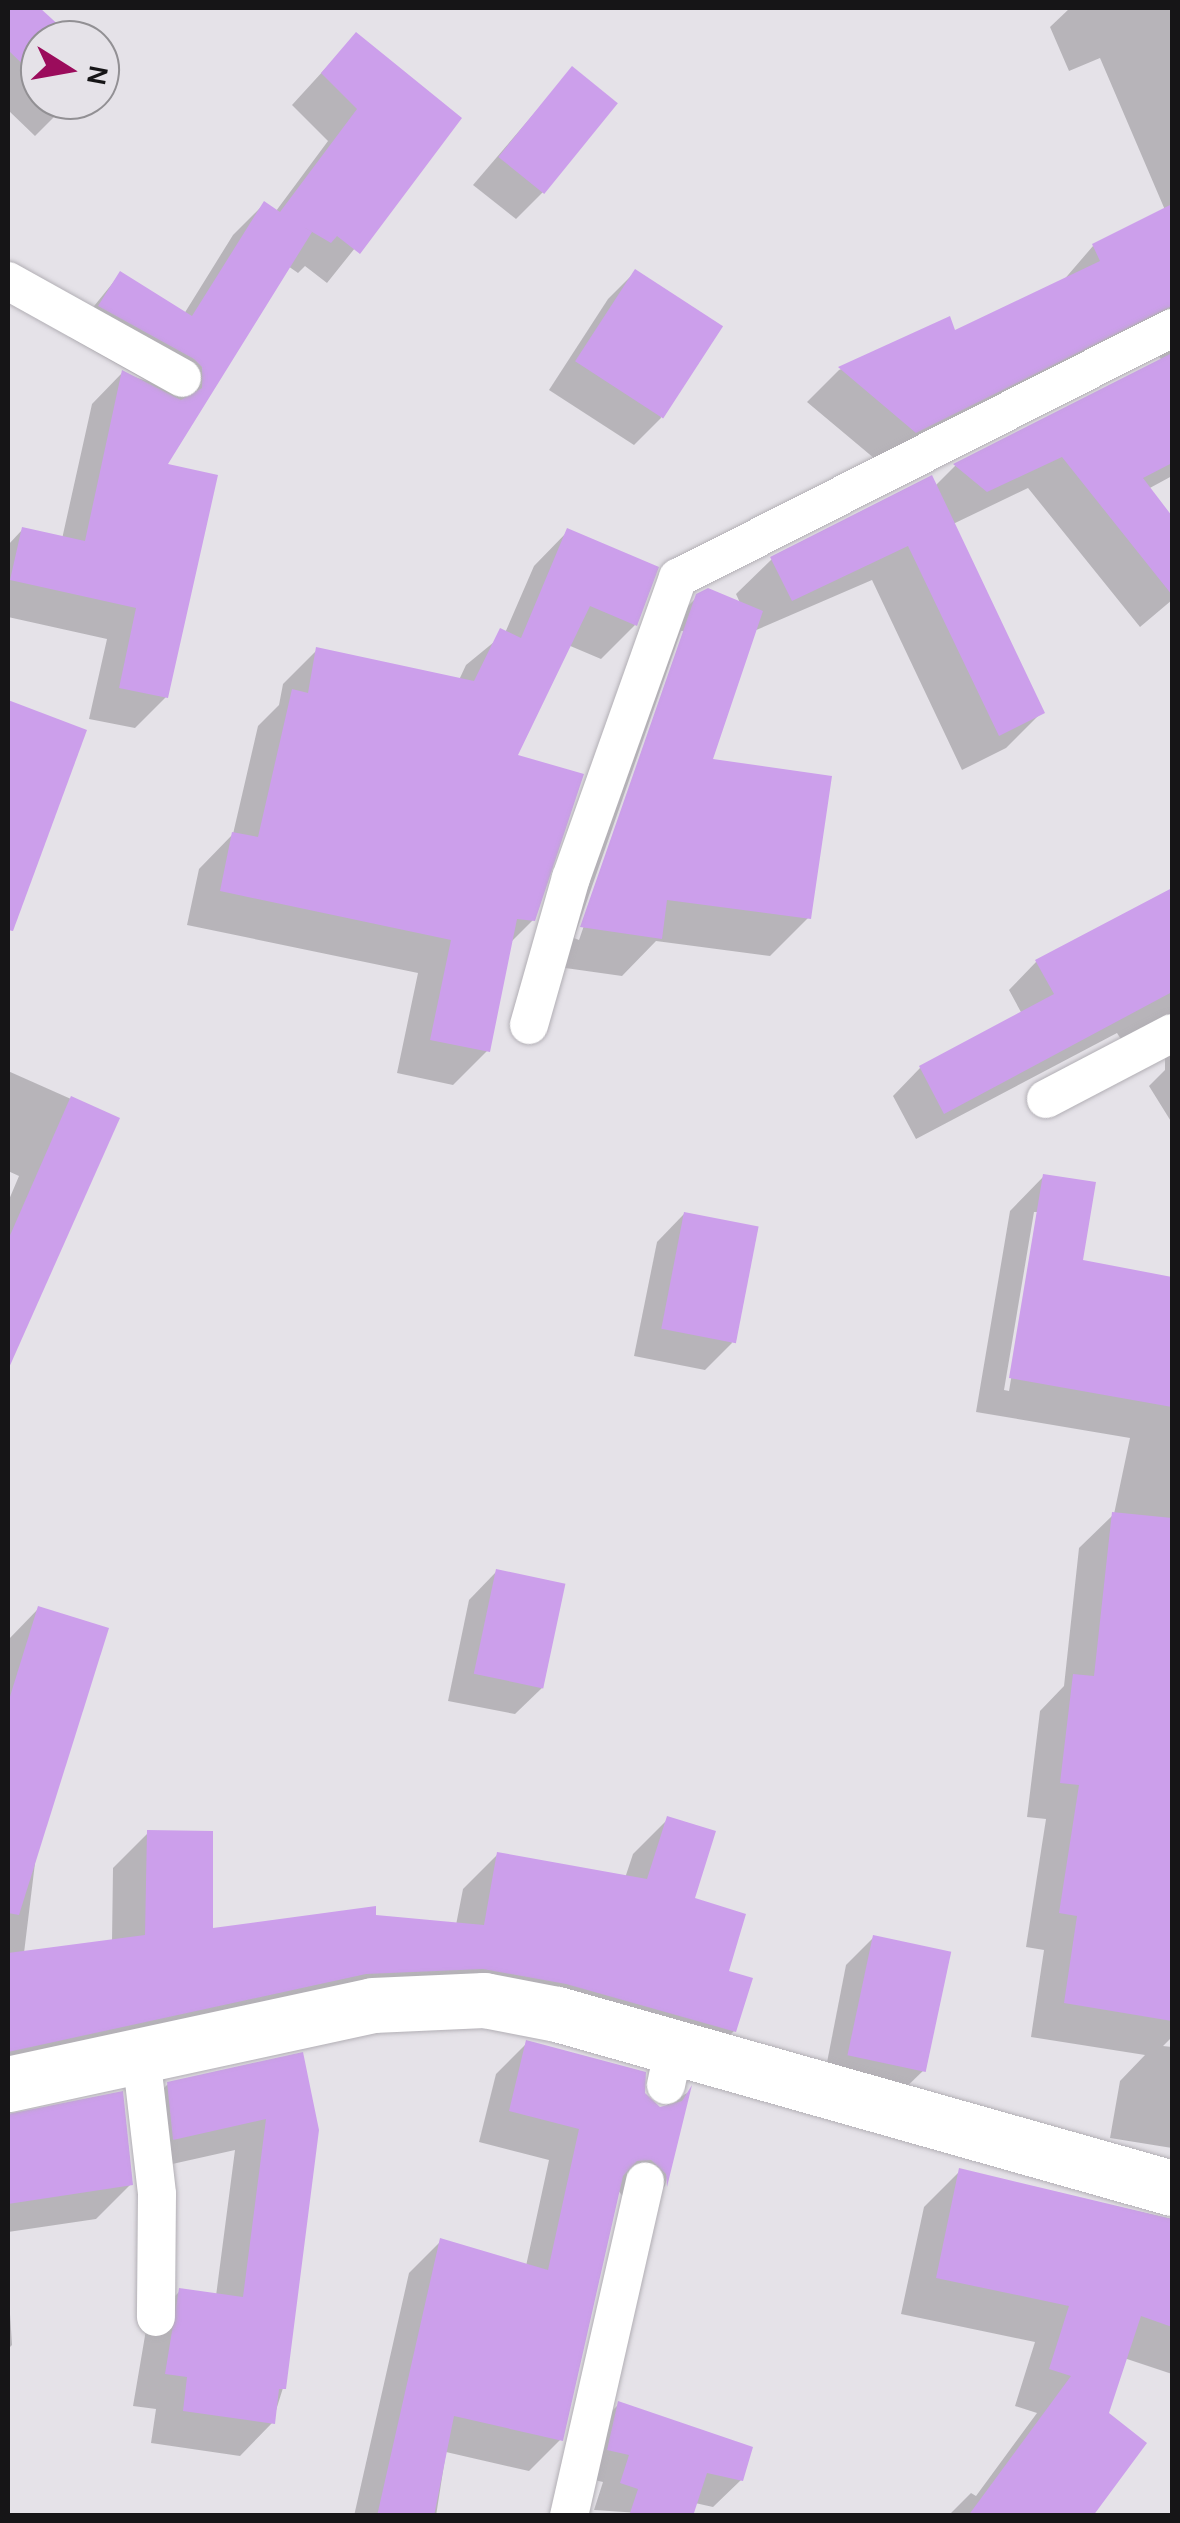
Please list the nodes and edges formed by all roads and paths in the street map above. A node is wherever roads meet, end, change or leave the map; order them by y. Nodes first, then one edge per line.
1 (8, 281) edge
2 (1172, 328) edge
3 (182, 378) dead end
4 (529, 1026) dead end
5 (1172, 1033) edge
6 (1046, 1099) dead end
7 (141, 2055) junction
8 (8, 2084) edge
9 (645, 2182) dead end
10 (1172, 2188) edge
11 (156, 2318) dead end
12 (569, 2516) edge

1 - 3 lane
2 - 4 lane
5 - 6 lane
7 - 8 street
7 - 10 street
7 - 11 lane
9 - 12 lane

